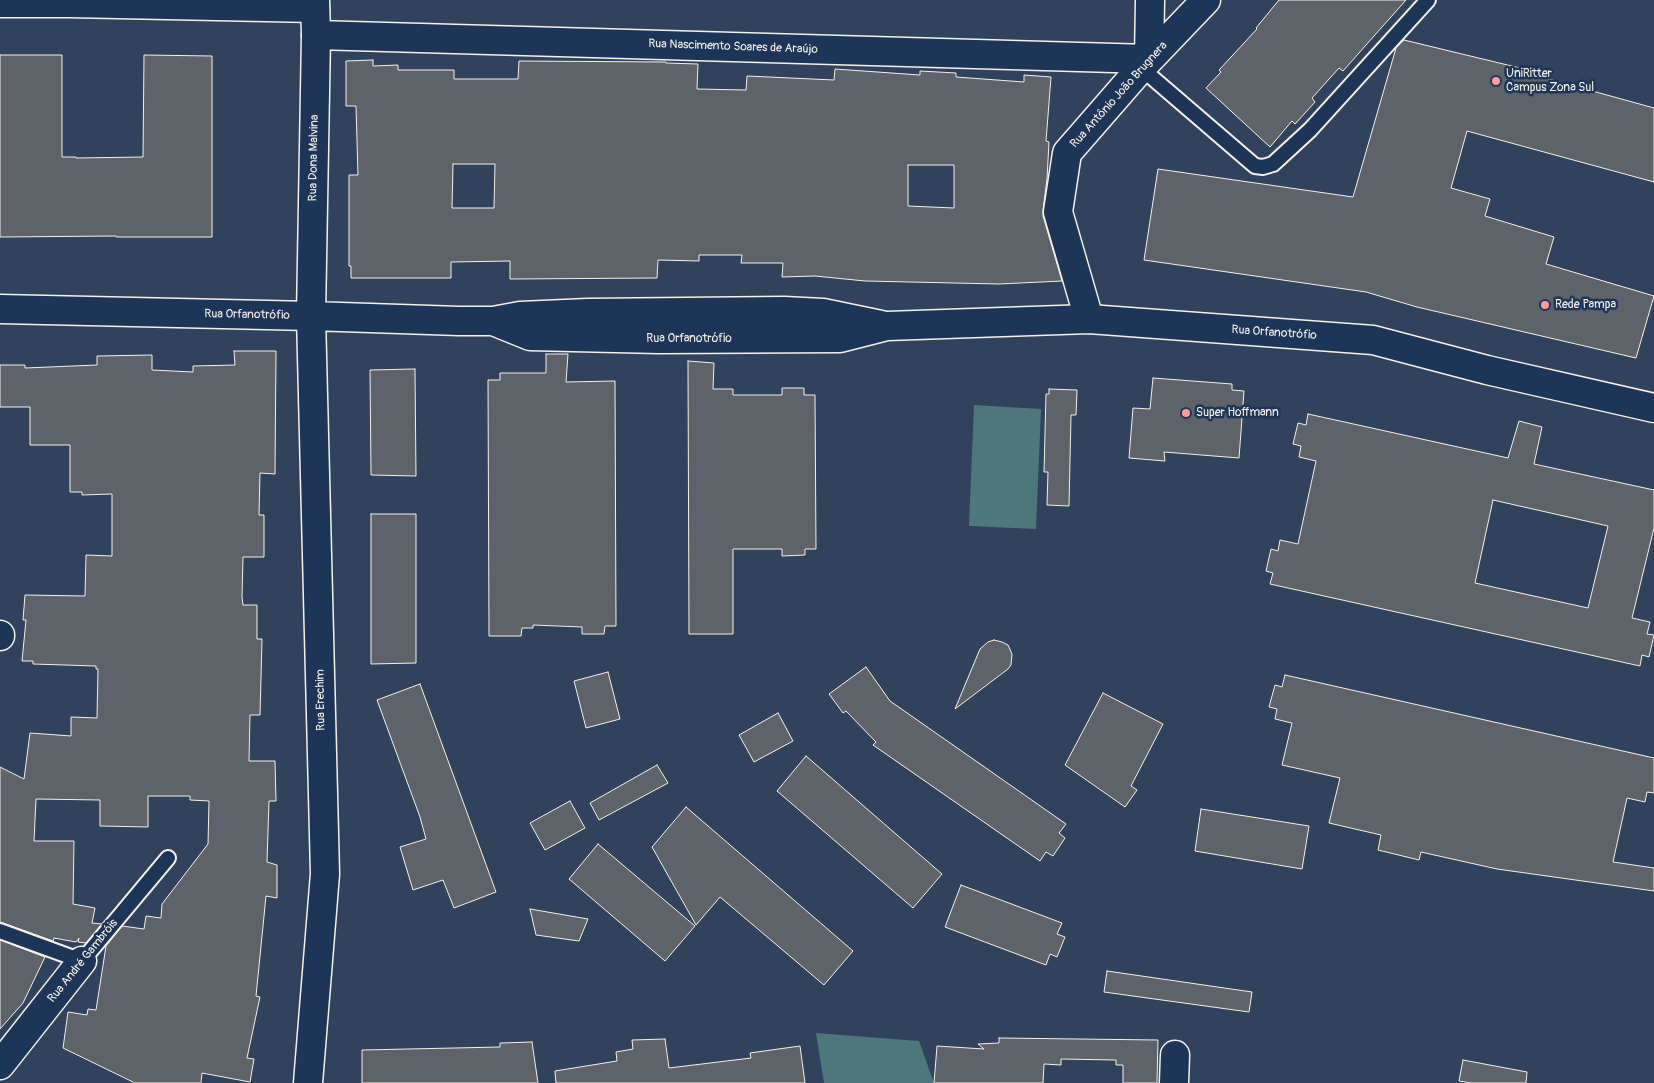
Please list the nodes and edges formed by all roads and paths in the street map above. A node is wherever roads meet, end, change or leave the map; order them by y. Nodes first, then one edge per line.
1 (1150, 0) edge
2 (1206, 0) edge
3 (1428, 0) edge
4 (69, 2) edge
5 (0, 3) edge
6 (315, 4) edge
7 (316, 35) junction
8 (1145, 64) junction
9 (0, 310) edge
10 (311, 316) junction
11 (1089, 319) junction
12 (1654, 408) edge
13 (168, 858) dead end
14 (0, 930) edge
15 (82, 961) junction
16 (1175, 1055) dead end
17 (0, 1065) edge
18 (308, 1083) edge
19 (1174, 1083) edge

1 - 8 street
2 - 8 street, Rua Antônio João Brugnera
3 - 8 lane
4 - 5 street
4 - 6 street
6 - 7 street, Rua Dona Malvina
7 - 8 street, Rua Nascimento Soares de Araújo
7 - 10 street, Rua Dona Malvina
8 - 11 street, Rua Antônio João Brugnera
9 - 10 street, Rua Orfanotrófio
10 - 11 street, Rua Orfanotrófio
10 - 18 street, Rua Erechim
11 - 12 street, Rua Orfanotrófio
13 - 15 lane, Rua André Gambróis
14 - 15 lane
15 - 17 street, Rua André Gambróis
16 - 19 street

